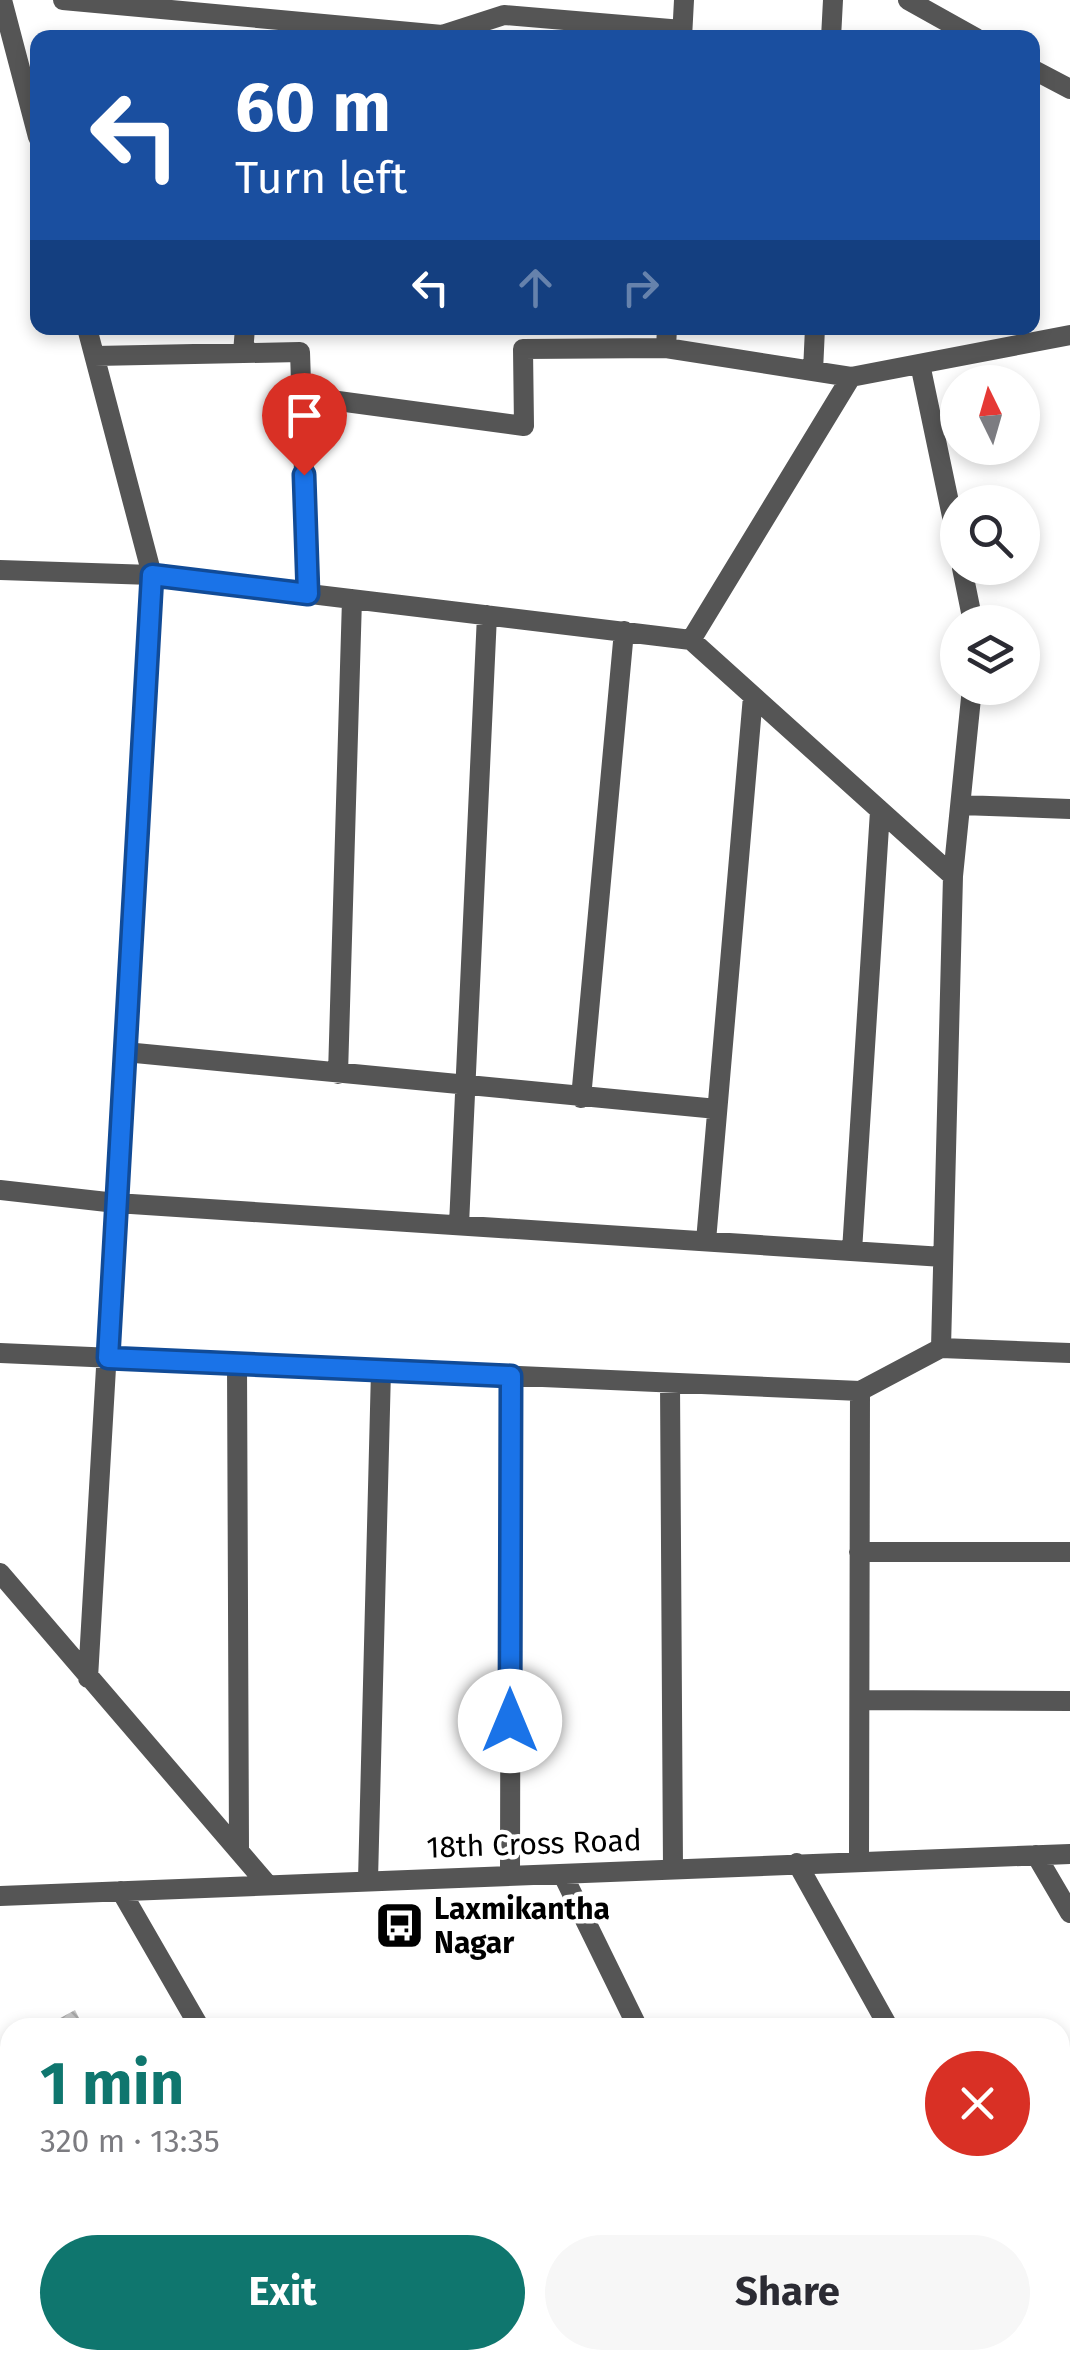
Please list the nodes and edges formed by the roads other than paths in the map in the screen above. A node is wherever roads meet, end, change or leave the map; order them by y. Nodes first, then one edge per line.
1 (2, 0) edge
2 (64, 0) edge
3 (322, 0) edge
4 (484, 0) edge
5 (684, 0) edge
6 (832, 0) edge
7 (908, 0) edge
8 (483, 22) junction
9 (322, 24) junction
10 (265, 28) edge
11 (532, 28) edge
12 (382, 30) edge
13 (460, 30) edge
14 (582, 30) edge
15 (682, 30) edge
16 (830, 30) edge
17 (962, 30) edge
18 (1040, 73) edge
19 (1070, 89) edge
20 (30, 107) edge
21 (89, 335) edge
22 (244, 335) edge
23 (815, 335) edge
24 (1070, 335) edge
25 (523, 338) edge
26 (667, 338) edge
27 (243, 353) junction
28 (95, 356) junction
29 (920, 364) junction
30 (813, 371) junction
31 (851, 376) junction
32 (301, 396) junction
33 (945, 485) edge
34 (0, 570) edge
35 (152, 575) junction
36 (308, 594) junction
37 (352, 598) junction
38 (488, 616) junction
39 (624, 632) junction
40 (691, 640) junction
41 (753, 696) junction
42 (971, 705) edge
43 (962, 805) junction
44 (880, 810) junction
45 (1070, 810) edge
46 (953, 876) junction
47 (124, 1052) junction
48 (338, 1074) junction
49 (464, 1086) junction
50 (581, 1098) junction
51 (717, 1109) junction
52 (0, 1190) edge
53 (116, 1202) junction
54 (460, 1225) junction
55 (706, 1241) junction
56 (852, 1251) junction
57 (944, 1257) junction
58 (941, 1348) junction
59 (0, 1353) edge
60 (1070, 1353) edge
61 (108, 1358) junction
62 (238, 1364) junction
63 (381, 1370) junction
64 (511, 1376) junction
65 (670, 1382) junction
66 (860, 1391) junction
67 (859, 1552) junction
68 (1070, 1552) edge
69 (0, 1572) edge
70 (88, 1678) junction
71 (860, 1700) junction
72 (1070, 1701) edge
73 (238, 1848) junction
74 (1070, 1854) edge
75 (1036, 1855) junction
76 (859, 1861) junction
77 (796, 1864) junction
78 (673, 1868) junction
79 (510, 1874) junction
80 (563, 1875) junction
81 (368, 1880) junction
82 (267, 1884) junction
83 (122, 1892) junction
84 (0, 1896) edge
85 (1070, 1913) edge
86 (194, 2018) edge
87 (633, 2018) edge
88 (884, 2018) edge

1 - 20 street
2 - 10 street
3 - 9 street
4 - 8 street
5 - 15 street
6 - 16 street
7 - 17 street
8 - 11 street
8 - 13 street
9 - 10 street
9 - 12 street
11 - 14 street
18 - 19 street
21 - 28 street
22 - 27 street
23 - 30 street
24 - 29 street
25 - 26 street
25 - 32 street
26 - 30 street
27 - 28 street
27 - 32 street
28 - 35 street
29 - 31 street
29 - 33 street
30 - 31 street
31 - 40 street
32 - 36 street
34 - 35 street
35 - 36 street
35 - 47 street
36 - 37 street
37 - 38 street
37 - 48 street
38 - 39 street
38 - 49 street
39 - 40 street
39 - 50 street
40 - 41 street
41 - 44 street
41 - 51 street
42 - 43 street
43 - 45 street
43 - 46 street
44 - 46 street
44 - 56 street
46 - 57 street
47 - 48 street
47 - 53 street
48 - 49 street
49 - 50 street
49 - 54 street
50 - 51 street
51 - 55 street
52 - 53 street
53 - 54 street
53 - 61 street
54 - 55 street
55 - 56 street
56 - 57 street
57 - 58 street
58 - 60 street
58 - 66 street
59 - 61 street
61 - 62 street
61 - 70 street
62 - 63 street
62 - 73 street
63 - 64 street
63 - 81 street
64 - 65 street
64 - 79 street
65 - 66 street
65 - 78 street
66 - 67 street
67 - 68 street
67 - 71 street
69 - 70 street
70 - 73 street
71 - 72 street
71 - 76 street
73 - 82 street
74 - 75 street, 18th Cross Road
75 - 76 street, 18th Cross Road
75 - 85 street
76 - 77 street, 18th Cross Road
77 - 78 street, 18th Cross Road
77 - 88 street
78 - 80 street, 18th Cross Road
79 - 80 street, 18th Cross Road
79 - 81 street, 18th Cross Road
80 - 87 street
81 - 82 street, 18th Cross Road
82 - 83 street, 18th Cross Road
83 - 84 street, 18th Cross Road
83 - 86 street

